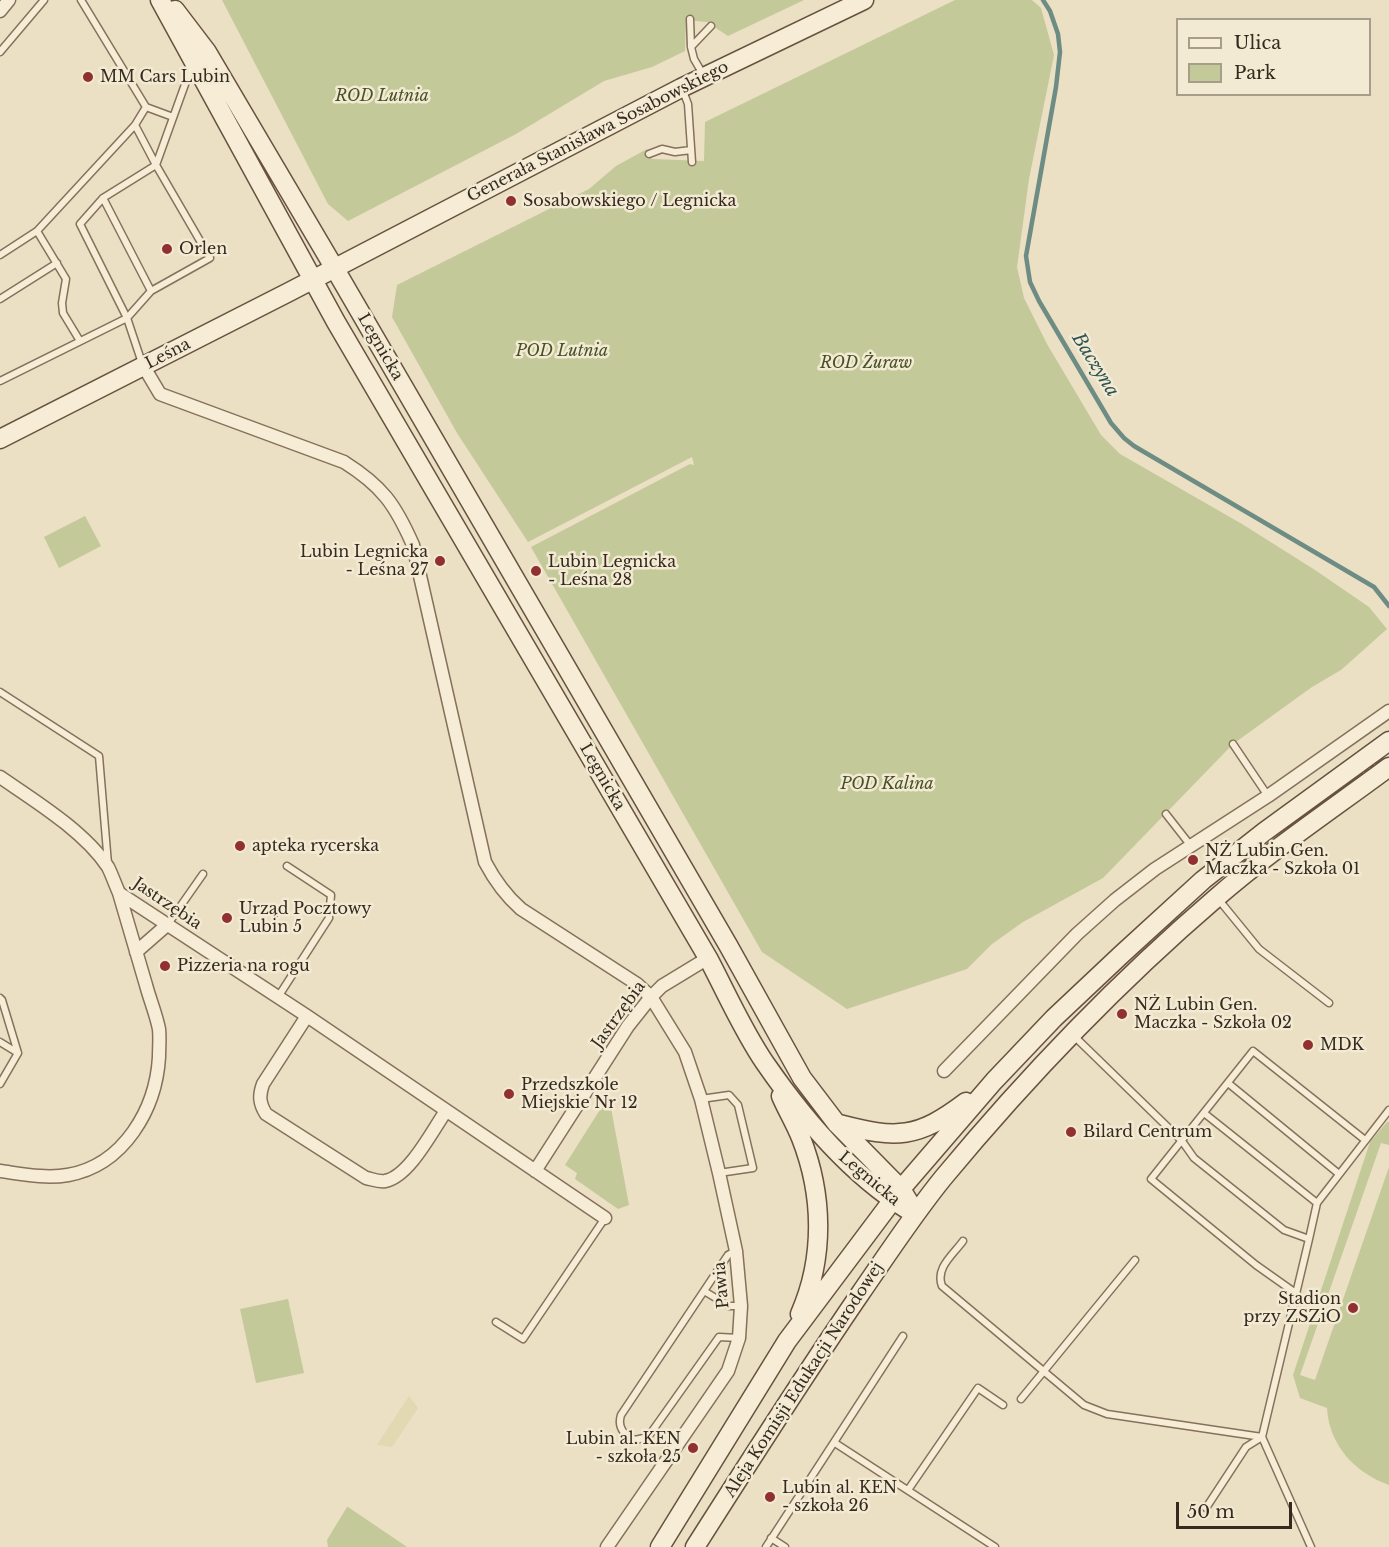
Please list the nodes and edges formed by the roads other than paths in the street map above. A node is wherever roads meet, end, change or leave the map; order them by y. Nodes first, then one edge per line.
1 (9, 0) edge
2 (44, 0) edge
3 (81, 0) edge
4 (160, 0) edge
5 (168, 0) edge
6 (864, 0) edge
7 (0, 11) edge
8 (690, 20) dead end
9 (711, 26) dead end
10 (691, 47) junction
11 (0, 52) edge
12 (193, 63) junction
13 (705, 76) junction
14 (681, 88) junction
15 (146, 108) junction
16 (173, 117) junction
17 (135, 125) junction
18 (691, 150) junction
19 (649, 154) dead end
20 (692, 162) dead end
21 (156, 165) junction
22 (103, 198) junction
23 (37, 231) junction
24 (0, 255) edge
25 (57, 263) junction
26 (335, 269) junction
27 (312, 280) junction
28 (151, 291) junction
29 (0, 299) edge
30 (127, 318) junction
31 (80, 341) junction
32 (144, 367) junction
33 (0, 381) edge
34 (0, 439) edge
35 (0, 692) edge
36 (1389, 711) edge
37 (1389, 741) edge
38 (1233, 744) dead end
39 (1389, 767) edge
40 (0, 777) edge
41 (1268, 796) junction
42 (1166, 814) dead end
43 (1191, 847) junction
44 (287, 866) dead end
45 (108, 867) junction
46 (203, 874) dead end
47 (119, 892) junction
48 (1217, 897) junction
49 (168, 924) junction
50 (136, 952) junction
51 (708, 958) junction
52 (278, 997) junction
53 (651, 997) junction
54 (0, 999) edge
55 (1329, 1003) dead end
56 (307, 1016) junction
57 (1071, 1034) junction
58 (0, 1042) edge
59 (18, 1053) junction
60 (764, 1062) junction
61 (944, 1071) dead end
62 (994, 1081) junction
63 (1228, 1083) junction
64 (0, 1084) edge
65 (701, 1099) junction
66 (1389, 1110) edge
67 (446, 1111) junction
68 (1204, 1113) junction
69 (837, 1124) junction
70 (1365, 1140) junction
71 (1182, 1141) junction
72 (0, 1171) edge
73 (535, 1171) junction
74 (719, 1173) junction
75 (1340, 1174) junction
76 (897, 1195) junction
77 (1317, 1203) junction
78 (915, 1214) junction
79 (604, 1218) joint
80 (1309, 1239) junction
81 (963, 1241) dead end
82 (736, 1251) junction
83 (1134, 1260) dead end
84 (704, 1291) junction
85 (1297, 1294) junction
86 (741, 1306) junction
87 (496, 1322) dead end
88 (903, 1336) dead end
89 (739, 1338) junction
90 (787, 1341) junction
91 (1044, 1371) junction
92 (1020, 1399) dead end
93 (1004, 1404) dead end
94 (1262, 1437) junction
95 (835, 1443) junction
96 (908, 1490) junction
97 (1206, 1508) dead end
98 (771, 1538) junction
99 (987, 1545) edge
100 (607, 1547) edge
101 (660, 1547) edge
102 (695, 1547) edge
103 (766, 1547) edge
104 (785, 1547) edge
105 (995, 1547) edge
106 (1311, 1547) edge

1 - 7 street
2 - 11 lane
3 - 15 lane
4 - 12 main road, Legnicka
5 - 26 main road, Legnicka
6 - 13 main road, Generała Stanisława Sosabowskiego
8 - 10 lane
9 - 10 lane
10 - 13 lane
12 - 16 lane
12 - 27 main road, Legnicka
13 - 14 main road, Generała Stanisława Sosabowskiego
14 - 18 lane
14 - 26 main road, Generała Stanisława Sosabowskiego
15 - 16 lane
15 - 17 lane
16 - 21 lane
17 - 21 lane
17 - 23 lane
18 - 19 lane
18 - 20 lane
21 - 22 lane
21 - 28 lane
22 - 28 lane
22 - 30 lane
23 - 24 lane
23 - 25 lane
25 - 29 lane
25 - 31 lane
26 - 27 main road, Leśna
26 - 69 main road, Legnicka
27 - 32 main road, Leśna
27 - 51 main road, Legnicka
28 - 30 lane
30 - 31 lane
30 - 32 lane
31 - 33 lane
32 - 34 main road, Leśna
32 - 53 street
35 - 45 lane
36 - 41 street
37 - 62 main road
38 - 41 lane
39 - 48 main road, Aleja Komisji Edukacji Narodowej
40 - 45 street, Jastrzębia
41 - 43 street
42 - 43 lane
43 - 61 street
44 - 52 lane
45 - 47 street, Jastrzębia
46 - 49 lane
47 - 49 street, Jastrzębia
47 - 50 street
48 - 55 lane
48 - 57 main road, Aleja Komisji Edukacji Narodowej
49 - 50 street
49 - 52 street, Jastrzębia
50 - 72 street
51 - 53 street, Jastrzębia
51 - 60 main road, Legnicka
52 - 56 street, Jastrzębia
53 - 65 street, Pawia
53 - 73 street, Jastrzębia
54 - 59 lane
56 - 67 street, Jastrzębia
56 - 67 street
57 - 71 lane
57 - 78 main road, Aleja Komisji Edukacji Narodowej
58 - 59 lane
59 - 64 lane
60 - 76 main road, Legnicka
60 - 90 main road
62 - 69 main road
62 - 76 main road
63 - 68 lane
63 - 70 lane
63 - 75 lane
65 - 74 street, Pawia
65 - 74 lane
66 - 70 lane
67 - 73 street, Jastrzębia
68 - 71 lane
68 - 77 lane
69 - 76 main road, Legnicka
70 - 75 lane
71 - 80 lane
71 - 85 lane
73 - 79 street, Jastrzębia
74 - 82 street, Pawia
75 - 77 lane
76 - 78 main road, Legnicka
76 - 90 main road
77 - 80 lane
78 - 102 main road, Aleja Komisji Edukacji Narodowej
79 - 87 lane
80 - 85 lane
81 - 91 lane
82 - 84 lane
82 - 86 street, Pawia
83 - 91 lane
84 - 86 lane
84 - 89 lane
85 - 94 lane
86 - 89 street, Pawia
88 - 95 lane
89 - 100 street, Pawia
90 - 101 main road, Aleja Komisji Edukacji Narodowej
91 - 92 lane
91 - 94 lane
93 - 96 lane
94 - 97 lane
94 - 106 lane
95 - 96 lane
95 - 98 lane
96 - 99 lane
98 - 103 lane
98 - 104 lane
99 - 105 lane

